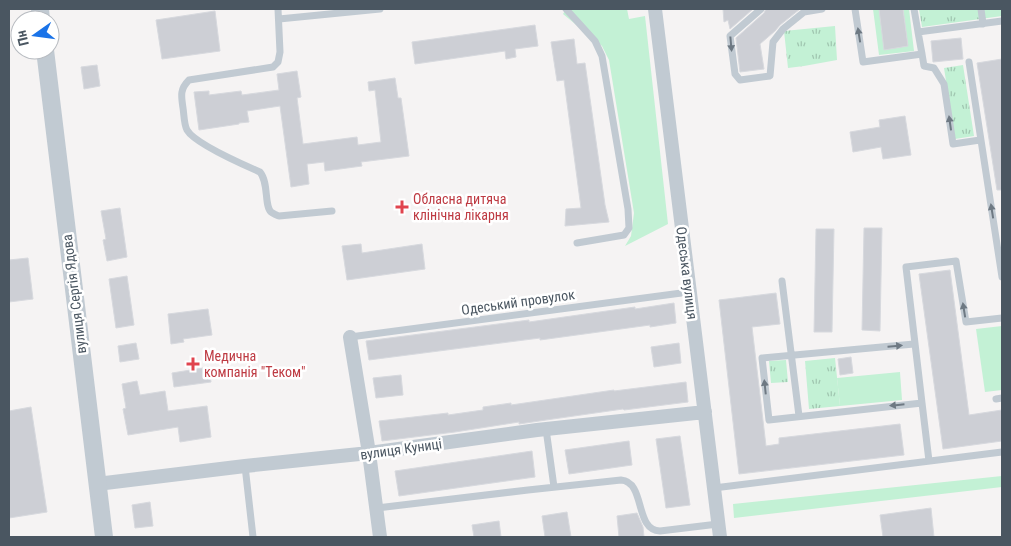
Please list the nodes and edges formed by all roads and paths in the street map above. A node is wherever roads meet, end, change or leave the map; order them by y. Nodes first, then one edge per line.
1 (278, 9) edge
2 (380, 9) edge
3 (566, 9) edge
4 (655, 9) edge
5 (760, 9) edge
6 (822, 9) edge
7 (855, 9) edge
8 (914, 9) edge
9 (981, 9) edge
10 (279, 19) junction
11 (1002, 21) edge
12 (983, 24) junction
13 (918, 32) junction
14 (922, 54) junction
15 (46, 60) edge
16 (969, 62) dead end
17 (980, 140) junction
18 (332, 211) dead end
19 (577, 243) dead end
20 (1002, 277) edge
21 (782, 281) dead end
22 (689, 292) junction
23 (1002, 318) edge
24 (350, 337) joint
25 (914, 344) junction
26 (792, 355) junction
27 (922, 403) junction
28 (705, 412) junction
29 (799, 416) junction
30 (546, 429) junction
31 (1002, 452) edge
32 (369, 454) junction
33 (929, 461) junction
34 (245, 466) junction
35 (97, 484) junction
36 (554, 487) junction
37 (714, 488) junction
38 (376, 508) junction
39 (719, 530) edge
40 (104, 537) edge
41 (253, 537) edge
42 (380, 537) edge

1 - 10 lane
2 - 10 lane
3 - 19 lane
4 - 22 street, Одеська вулиця
5 -> 6 lane
14 -> 7 lane
8 - 13 lane
9 - 12 lane
10 - 18 lane
11 - 12 lane
12 - 13 lane
13 - 14 lane
17 -> 14 lane
15 - 35 street, вулиця Сергія Ядова
16 - 17 lane
20 -> 17 lane
21 - 26 lane
22 - 24 lane, Одеський провулок
22 - 28 street, Одеська вулиця
23 -> 25 lane
24 - 32 street
26 -> 25 lane
25 - 27 lane
26 - 29 lane
29 -> 26 lane
27 -> 29 lane
27 - 33 lane
28 - 30 street, вулиця Куниці
28 - 37 street, Одеська вулиця
30 - 32 street, вулиця Куниці
30 - 36 lane
31 - 33 lane
32 - 34 street, вулиця Куниці
32 - 38 street
33 - 37 lane
34 - 35 street, вулиця Куниці
34 - 41 lane
35 - 40 street, вулиця Сергія Ядова
36 - 38 lane
36 - 39 lane
37 - 39 street, Одеська вулиця
38 - 42 street

